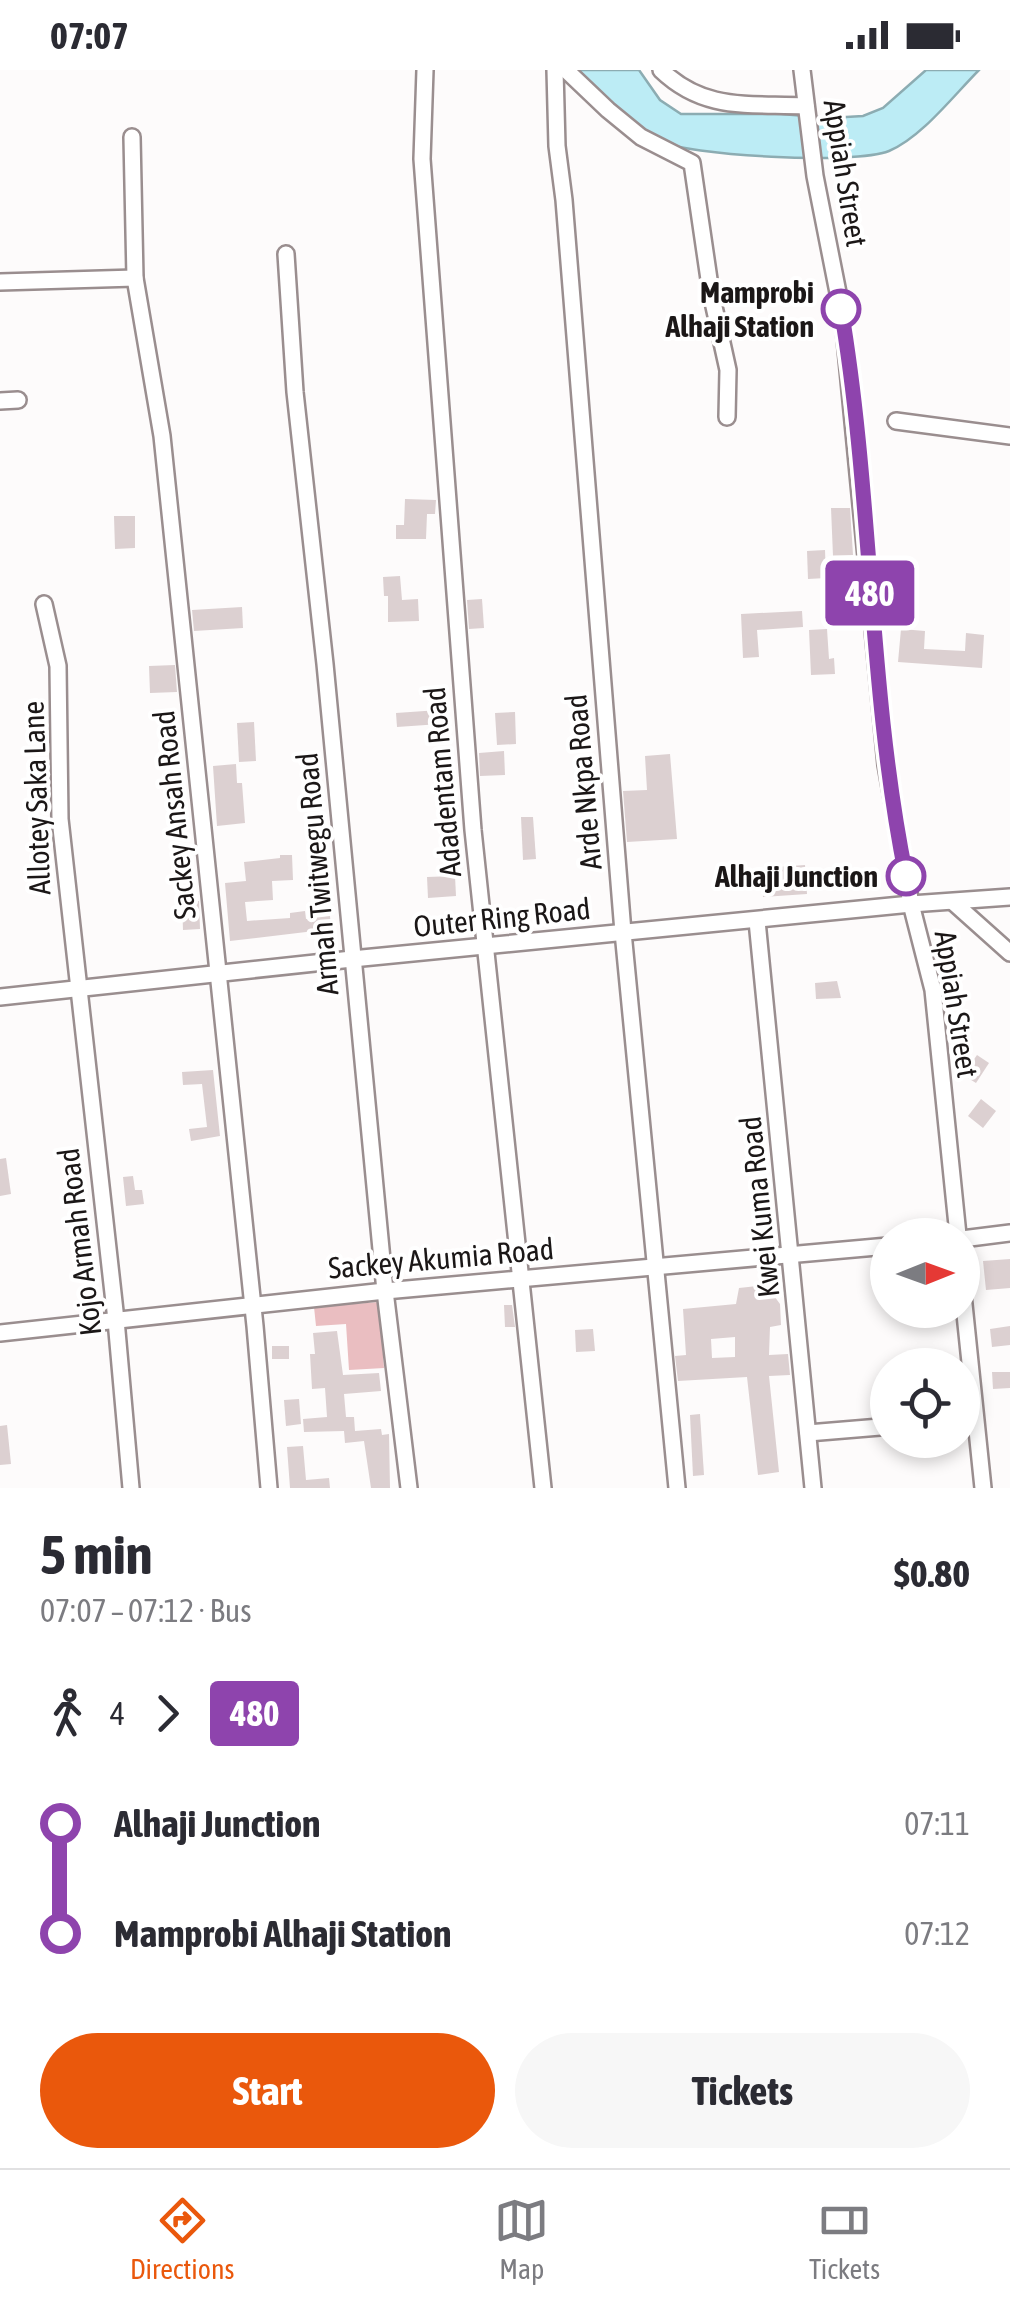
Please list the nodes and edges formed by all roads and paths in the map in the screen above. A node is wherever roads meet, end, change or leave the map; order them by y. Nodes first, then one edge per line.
1 (425, 70) edge
2 (554, 70) edge
3 (566, 70) edge
4 (661, 70) edge
5 (802, 70) edge
6 (807, 109) junction
7 (132, 137) dead end
8 (286, 254) dead end
9 (135, 278) junction
10 (0, 282) edge
11 (18, 400) dead end
12 (0, 402) edge
13 (727, 417) dead end
14 (896, 420) dead end
15 (1010, 436) edge
16 (44, 604) dead end
17 (1010, 897) edge
18 (953, 902) junction
19 (911, 904) junction
20 (757, 921) junction
21 (623, 932) junction
22 (487, 946) junction
23 (1010, 953) edge
24 (352, 959) junction
25 (219, 974) junction
26 (76, 991) junction
27 (0, 997) edge
28 (958, 1218) edge
29 (1010, 1233) edge
30 (980, 1235) edge
31 (870, 1248) edge
32 (792, 1254) junction
33 (657, 1267) junction
34 (521, 1278) junction
35 (385, 1291) junction
36 (253, 1305) junction
37 (116, 1320) junction
38 (967, 1328) edge
39 (0, 1334) edge
40 (870, 1428) edge
41 (808, 1433) junction
42 (131, 1488) edge
43 (269, 1488) edge
44 (409, 1488) edge
45 (543, 1488) edge
46 (677, 1488) edge
47 (813, 1488) edge
48 (983, 1488) edge

1 - 22 street, Adadentam Road
2 - 21 street, Arde Nkpa Road
3 - 13 street
4 - 6 street
5 - 6 street, Appiah Street
6 - 19 street, Appiah Street
7 - 9 street, Sackey Ansah Road
8 - 24 street, Armah Twitwegu Road
9 - 10 street
9 - 25 street, Sackey Ansah Road
11 - 12 street
14 - 15 street
16 - 26 street, Allotey Saka Lane
17 - 18 street, Outer Ring Road
18 - 19 street, Outer Ring Road
18 - 23 street
19 - 20 street, Outer Ring Road
19 - 28 street, Appiah Street
20 - 21 street, Outer Ring Road
20 - 32 street, Kwei Kuma Road
21 - 22 street, Outer Ring Road
21 - 33 street, Arde Nkpa Road
22 - 24 street, Outer Ring Road
22 - 34 street, Adadentam Road
24 - 25 street, Outer Ring Road
24 - 35 street, Armah Twitwegu Road
25 - 26 street, Outer Ring Road
25 - 36 street, Sackey Ansah Road
26 - 27 street, Outer Ring Road
26 - 37 street, Kojo Armah Road
29 - 30 street
31 - 32 street, Sackey Akumia Road
32 - 33 street, Sackey Akumia Road
32 - 41 street, Kwei Kuma Road
33 - 34 street, Sackey Akumia Road
33 - 46 street, Arde Nkpa Road
34 - 35 street, Sackey Akumia Road
34 - 45 street, Adadentam Road
35 - 36 street, Sackey Akumia Road
35 - 44 street, Armah Twitwegu Road
36 - 37 street, Sackey Akumia Road
36 - 43 street, Sackey Ansah Road
37 - 39 street, Sackey Akumia Road
37 - 42 street, Kojo Armah Road
38 - 48 street
40 - 41 street
41 - 47 street, Kwei Kuma Road

